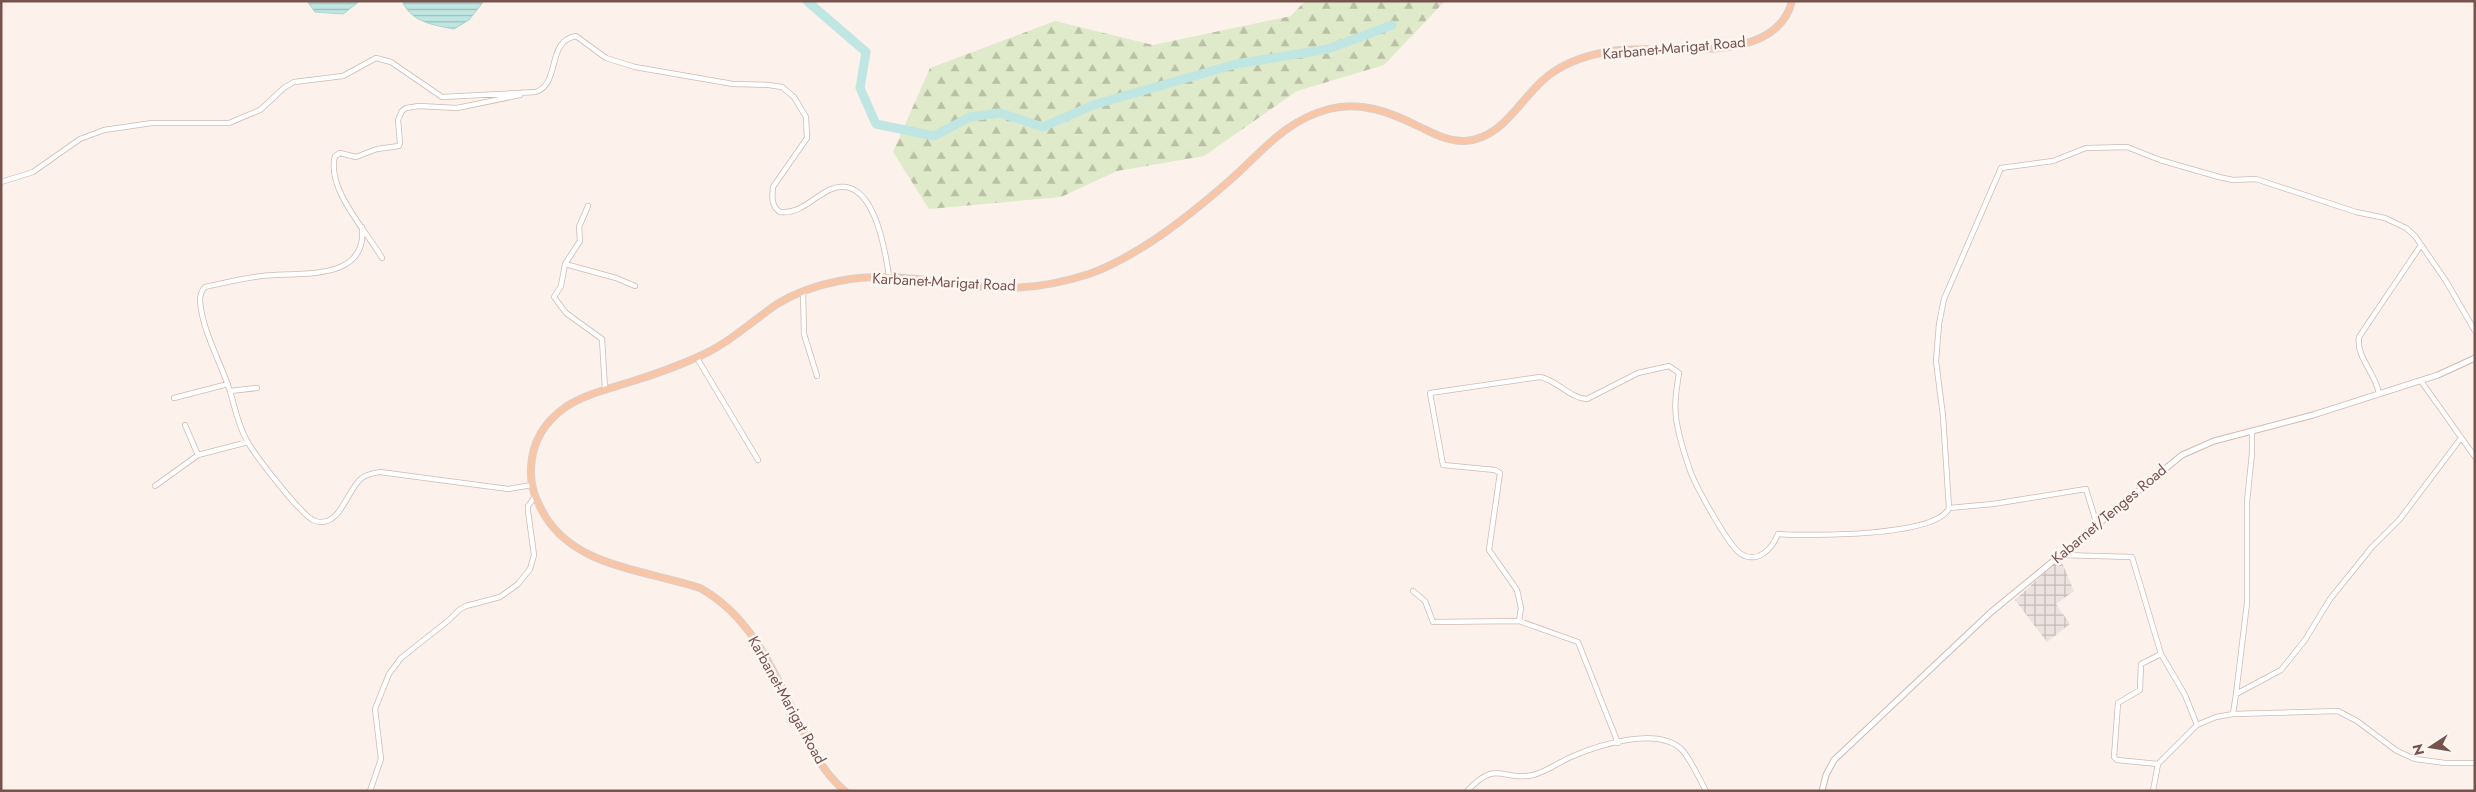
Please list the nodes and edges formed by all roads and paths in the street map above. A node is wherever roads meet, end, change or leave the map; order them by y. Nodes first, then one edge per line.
1 (1792, 1) edge
2 (526, 93) junction
3 (1, 182) edge
4 (588, 206) dead end
5 (362, 227) junction
6 (2421, 245) junction
7 (382, 258) dead end
8 (566, 264) junction
9 (889, 276) junction
10 (635, 286) dead end
11 (803, 292) junction
12 (2475, 331) edge
13 (697, 358) junction
14 (2475, 358) edge
15 (818, 376) dead end
16 (2421, 381) junction
17 (228, 384) junction
18 (257, 388) dead end
19 (605, 389) junction
20 (230, 391) junction
21 (2379, 394) junction
22 (174, 398) dead end
23 (185, 425) dead end
24 (2252, 432) junction
25 (2461, 438) junction
26 (248, 442) junction
27 (198, 455) junction
28 (2475, 457) edge
29 (758, 460) dead end
30 (532, 485) junction
31 (154, 486) dead end
32 (534, 498) junction
33 (1948, 508) junction
34 (2097, 525) junction
35 (2061, 555) junction
36 (1413, 591) dead end
37 (1519, 621) junction
38 (2161, 654) junction
39 (2236, 694) junction
40 (2233, 714) junction
41 (2197, 725) junction
42 (1618, 743) junction
43 (2475, 763) edge
44 (2158, 764) junction
45 (370, 791) edge
46 (844, 791) edge
47 (1467, 791) edge
48 (1706, 791) edge
49 (1822, 791) edge
50 (2153, 791) edge

1 - 9 main road, Karbanet-Marigat Road
2 - 3 street
2 - 5 street
2 - 9 street
4 - 8 street
5 - 7 street
5 - 17 street
6 - 12 street
6 - 21 street
6 - 33 street
8 - 10 street
8 - 19 street
9 - 11 main road, Karbanet-Marigat Road
11 - 13 main road, Karbanet-Marigat Road
11 - 15 street
13 - 19 main road, Karbanet-Marigat Road
13 - 29 street
14 - 16 street, Kabarnet/Tenges Road
16 - 21 street, Kabarnet/Tenges Road
16 - 25 street
17 - 20 street
17 - 22 street
18 - 20 street
19 - 30 main road, Karbanet-Marigat Road
20 - 26 street
21 - 24 street, Kabarnet/Tenges Road
23 - 27 street
24 - 34 street, Kabarnet/Tenges Road
24 - 39 street
25 - 28 street
25 - 39 street
26 - 27 street
26 - 30 street
27 - 31 street
30 - 32 main road, Karbanet-Marigat Road
32 - 45 street
32 - 46 main road, Karbanet-Marigat Road
33 - 34 street
33 - 37 street
34 - 35 street, Kabarnet/Tenges Road
35 - 38 street
35 - 49 street, Kabarnet/Tenges Road
36 - 37 street
37 - 42 street
38 - 41 street
38 - 44 street
39 - 40 street
40 - 41 street
40 - 43 street
41 - 44 street
42 - 47 street
42 - 48 street
44 - 50 street

